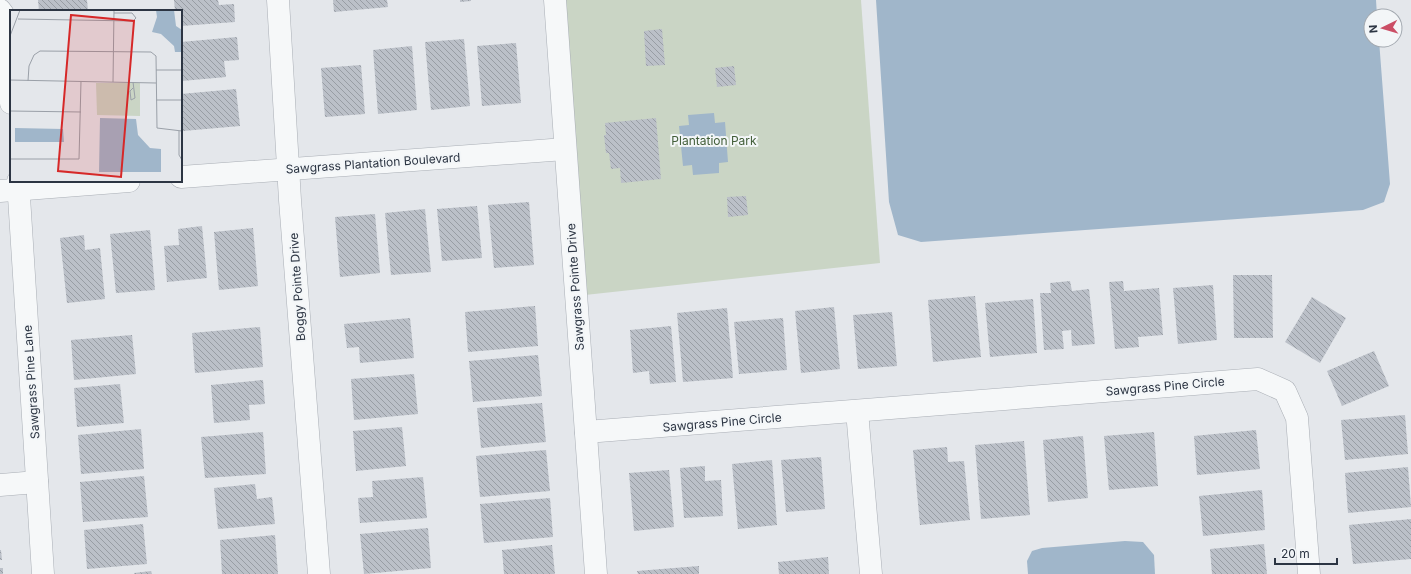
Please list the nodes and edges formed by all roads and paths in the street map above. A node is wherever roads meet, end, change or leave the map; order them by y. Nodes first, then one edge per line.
1 (278, 0) edge
2 (555, 0) edge
3 (0, 10) edge
4 (10, 92) edge
5 (565, 149) junction
6 (289, 169) junction
7 (182, 177) edge
8 (110, 182) edge
9 (12, 187) edge
10 (857, 411) junction
11 (586, 432) junction
12 (37, 482) junction
13 (0, 485) edge
14 (43, 574) edge
15 (319, 574) edge
16 (596, 574) edge
17 (871, 574) edge
18 (1309, 574) edge

1 - 6 street, Boggy Pointe Drive
2 - 5 street, Sawgrass Pointe Drive
3 - 4 street
5 - 6 street, Sawgrass Plantation Boulevard
5 - 11 street, Sawgrass Pointe Drive
6 - 7 street, Sawgrass Plantation Boulevard
6 - 15 street, Boggy Pointe Drive
8 - 9 street
9 - 12 street, Sawgrass Pine Lane
10 - 11 street, Sawgrass Pine Circle
10 - 17 street
10 - 18 street, Sawgrass Pine Circle
11 - 16 street, Sawgrass Pointe Drive
12 - 13 street
12 - 14 street, Sawgrass Pine Lane

